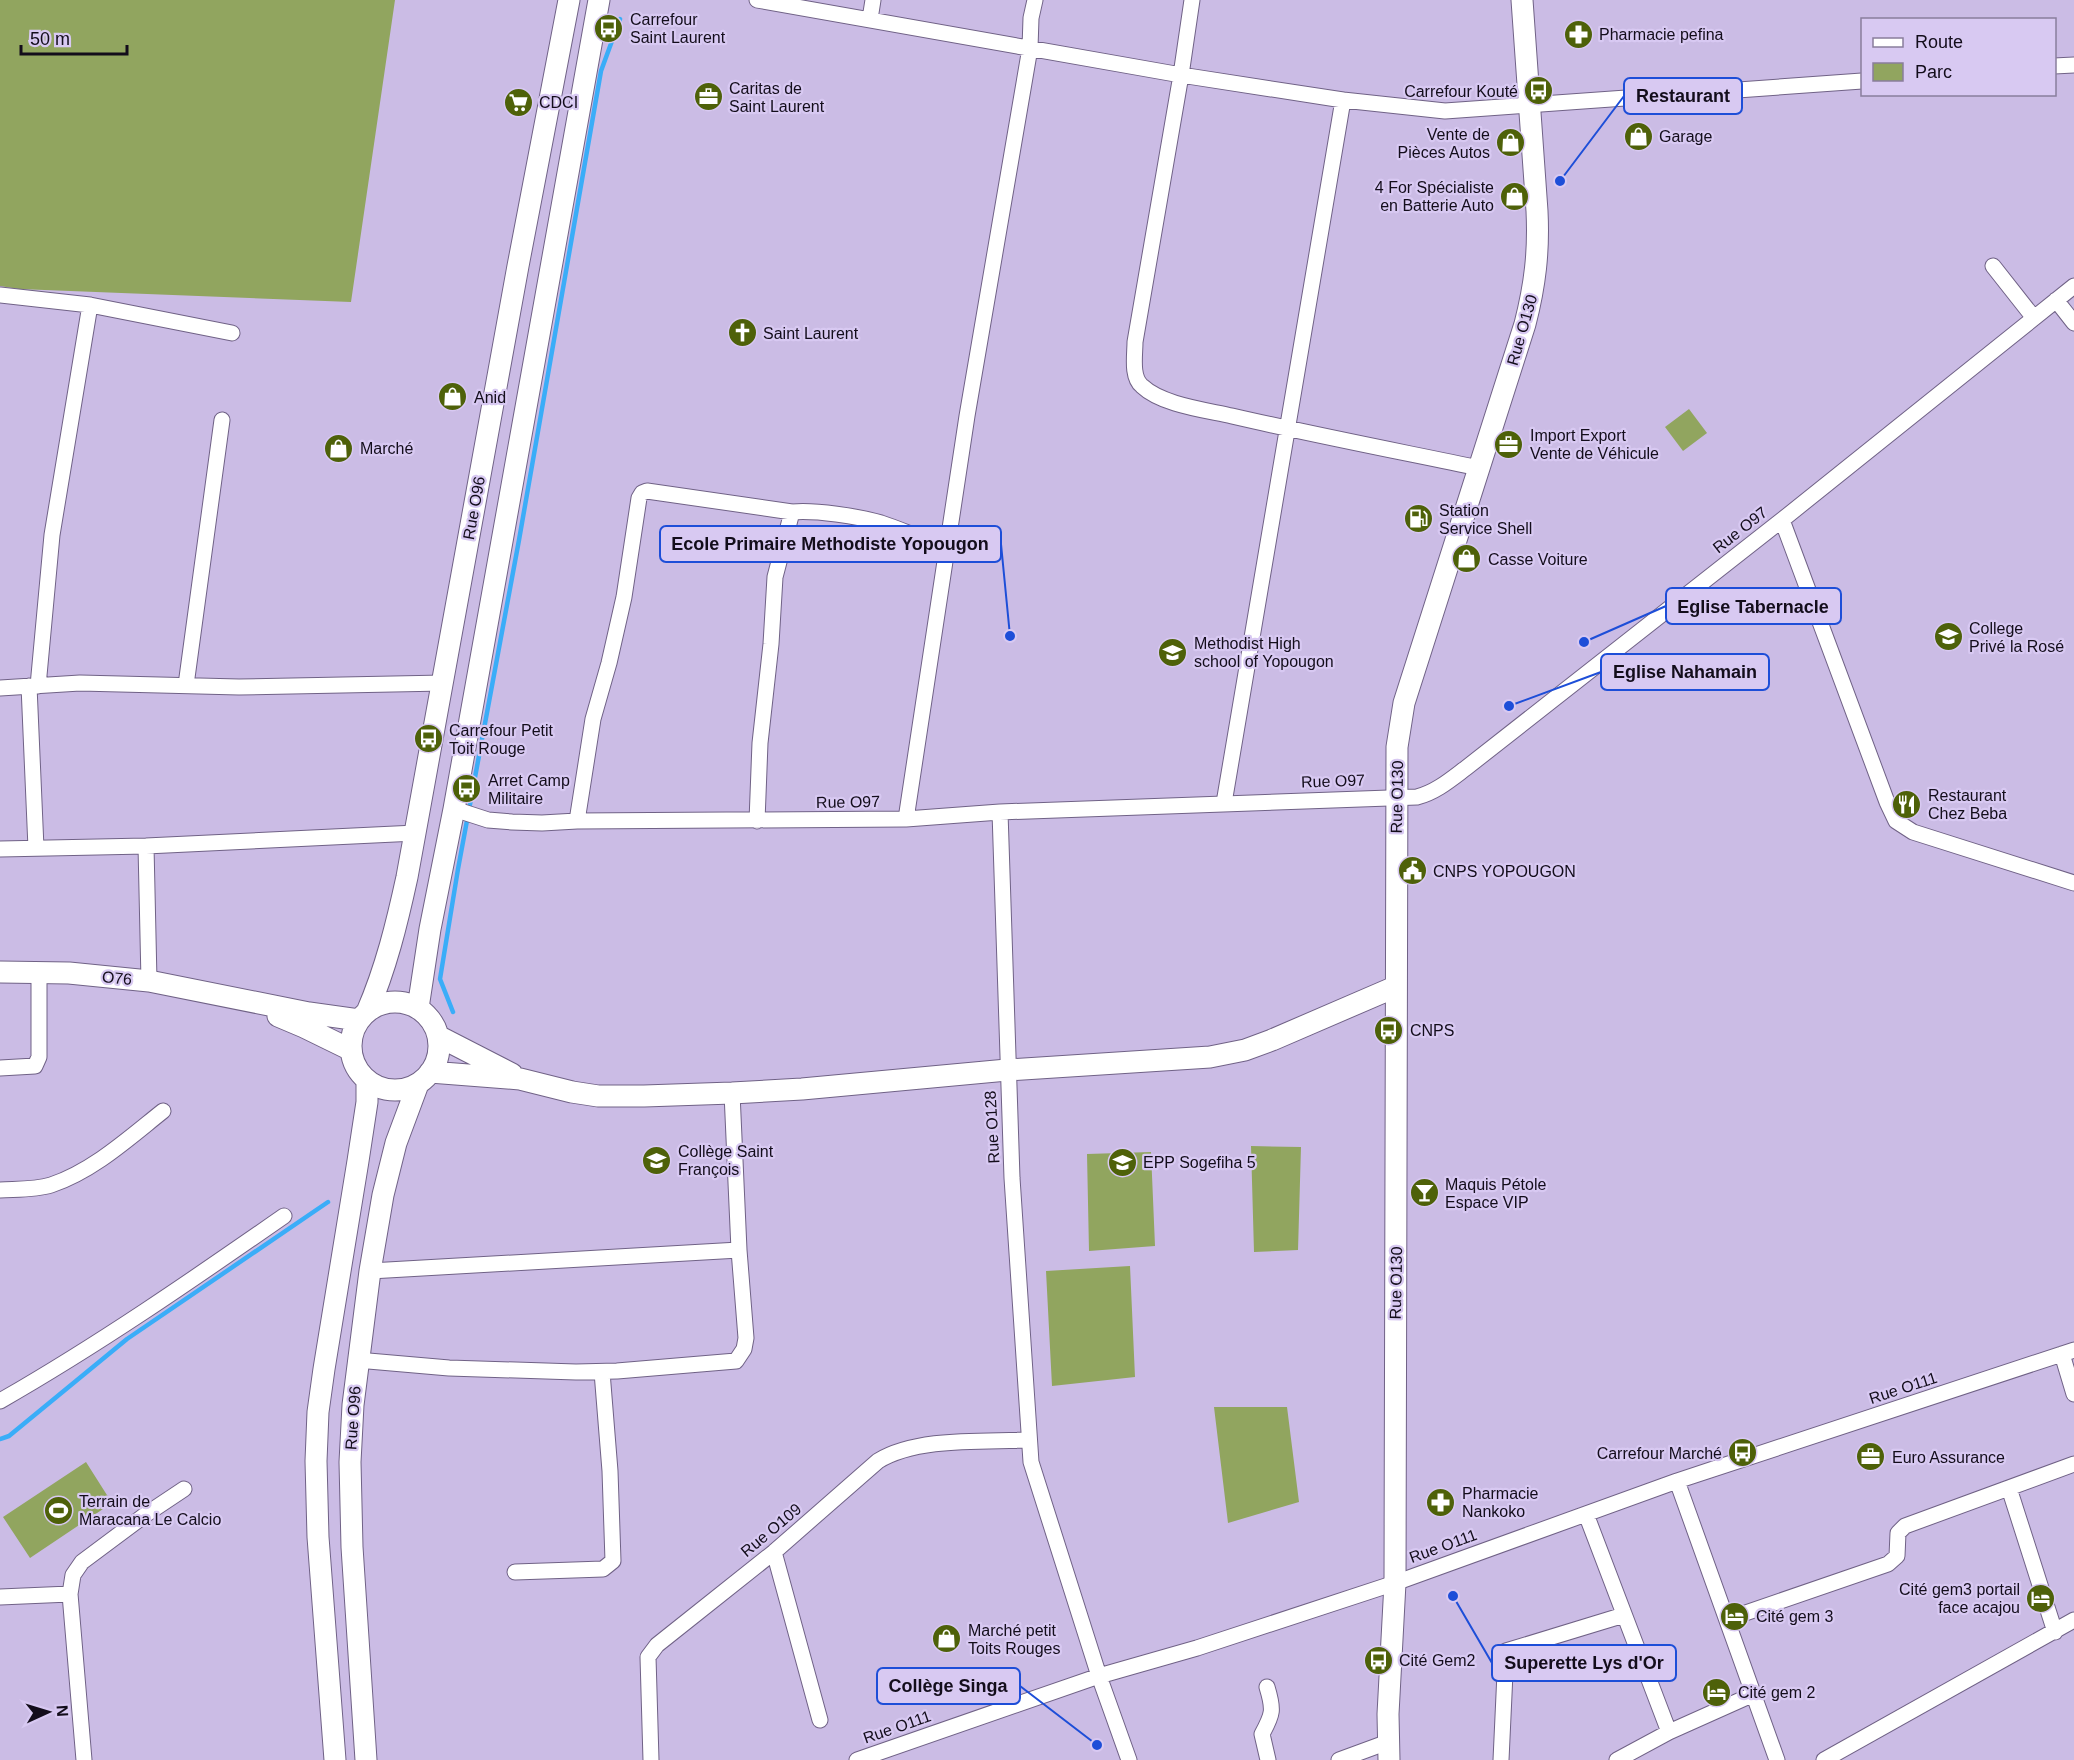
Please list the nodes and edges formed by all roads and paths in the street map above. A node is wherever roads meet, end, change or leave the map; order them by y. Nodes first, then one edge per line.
1 (568, 0) edge
2 (599, 0) edge
3 (757, 0) edge
4 (873, 0) edge
5 (1035, 0) edge
6 (1192, 0) edge
7 (1522, 0) edge
8 (870, 19) junction
9 (1030, 48) junction
10 (2074, 65) edge
11 (2056, 66) edge
12 (1181, 75) junction
13 (1861, 81) edge
14 (1343, 100) junction
15 (1529, 106) junction
16 (1993, 266) dead end
17 (2074, 286) edge
18 (0, 295) edge
19 (2056, 300) junction
20 (90, 305) junction
21 (2034, 318) junction
22 (2074, 323) edge
23 (232, 333) dead end
24 (222, 420) dead end
25 (1287, 429) junction
26 (1479, 468) junction
27 (792, 512) junction
28 (1782, 520) junction
29 (947, 547) junction
30 (444, 683) junction
31 (186, 685) junction
32 (33, 686) junction
33 (0, 688) edge
34 (1397, 796) junction
35 (1224, 803) junction
36 (454, 809) junction
37 (1000, 812) junction
38 (906, 819) junction
39 (578, 821) junction
40 (757, 821) junction
41 (416, 834) junction
42 (146, 846) junction
43 (36, 848) junction
44 (0, 849) edge
45 (2074, 883) edge
46 (0, 972) edge
47 (39, 972) junction
48 (149, 981) junction
49 (1395, 987) junction
50 (232, 998) junction
51 (418, 1008) junction
52 (363, 1016) junction
53 (438, 1036) junction
54 (351, 1050) junction
55 (0, 1068) edge
56 (1007, 1070) junction
57 (424, 1078) junction
58 (520, 1079) junction
59 (367, 1080) junction
60 (732, 1093) junction
61 (163, 1111) dead end
62 (0, 1190) edge
63 (284, 1216) dead end
64 (739, 1250) junction
65 (370, 1271) junction
66 (2068, 1352) edge
67 (357, 1360) junction
68 (602, 1372) junction
69 (2074, 1394) edge
70 (0, 1401) edge
71 (1028, 1440) junction
72 (2074, 1464) edge
73 (1677, 1481) junction
74 (2009, 1488) junction
75 (184, 1489) dead end
76 (1586, 1514) junction
77 (774, 1552) junction
78 (515, 1572) dead end
79 (1395, 1583) junction
80 (70, 1594) junction
81 (0, 1597) edge
82 (1624, 1615) junction
83 (1728, 1619) junction
84 (2074, 1620) edge
85 (2055, 1632) junction
86 (1099, 1676) junction
87 (1267, 1687) dead end
88 (1754, 1694) junction
89 (820, 1719) dead end
90 (1669, 1732) junction
91 (1389, 1751) edge
92 (84, 1760) edge
93 (335, 1760) edge
94 (366, 1760) edge
95 (651, 1760) edge
96 (857, 1760) edge
97 (1129, 1760) edge
98 (1268, 1760) edge
99 (1339, 1760) edge
100 (1501, 1760) edge
101 (1617, 1760) edge
102 (1777, 1760) edge
103 (1824, 1760) edge

1 - 30 main road, Rue O96
2 - 36 main road, Rue O96
3 - 8 street
4 - 8 street
5 - 9 street
6 - 12 street
7 - 15 main road, Rue O130
8 - 9 street
9 - 12 street
9 - 29 street
10 - 11 street
12 - 14 street
12 - 25 street
13 - 15 street
14 - 15 street
14 - 25 street
15 - 26 main road, Rue O130
16 - 21 street
17 - 19 street, Rue O97
18 - 20 street
19 - 21 street, Rue O97
19 - 22 street
20 - 23 street
20 - 32 street
21 - 28 street, Rue O97
24 - 31 street
25 - 26 street
25 - 35 street
26 - 34 main road, Rue O130
27 - 29 street
27 - 39 street
27 - 40 street
28 - 34 street, Rue O97
28 - 45 street
29 - 38 street
30 - 31 street
30 - 41 main road, Rue O96
31 - 32 street
32 - 33 street
32 - 43 street
34 - 35 street, Rue O97
34 - 49 main road, Rue O130
35 - 37 street, Rue O97
36 - 39 street, Rue O97
36 - 51 main road, Rue O96
37 - 38 street, Rue O97
37 - 56 street, Rue O128
38 - 40 street, Rue O97
39 - 40 street, Rue O97
41 - 42 street
41 - 52 main road, Rue O96
42 - 43 street
42 - 48 street
43 - 44 street
46 - 47 main road, O76
47 - 48 main road, O76
47 - 55 street
48 - 50 main road, O76
49 - 56 main road
49 - 79 main road, Rue O130
50 - 52 main road
50 - 54 main road
51 - 52 main road
51 - 53 main road
52 - 54 main road
53 - 57 main road
53 - 58 main road
54 - 59 main road
56 - 60 main road
56 - 71 street, Rue O128
57 - 58 main road
57 - 59 main road
57 - 65 main road, Rue O96
58 - 60 main road
59 - 93 main road, Rue O96
60 - 64 street
61 - 62 street
63 - 70 street
64 - 65 street
64 - 68 street
65 - 67 main road, Rue O96
66 - 69 street
66 - 73 street, Rue O111
67 - 68 street
67 - 94 main road, Rue O96
68 - 78 street
71 - 77 street, Rue O109
71 - 86 street, Rue O128
72 - 74 street
73 - 76 street, Rue O111
73 - 83 street
74 - 83 street
74 - 85 street
75 - 80 street
76 - 79 street, Rue O111
76 - 82 street
77 - 89 street
77 - 95 street, Rue O109
79 - 86 street, Rue O111
79 - 91 main road, Rue O130
80 - 81 street
80 - 92 street
82 - 90 street
82 - 100 street
83 - 88 street
84 - 85 street
85 - 103 street
86 - 96 street, Rue O111
86 - 97 street, Rue O128
87 - 98 street
88 - 90 street
88 - 102 street
90 - 101 street
91 - 99 street

